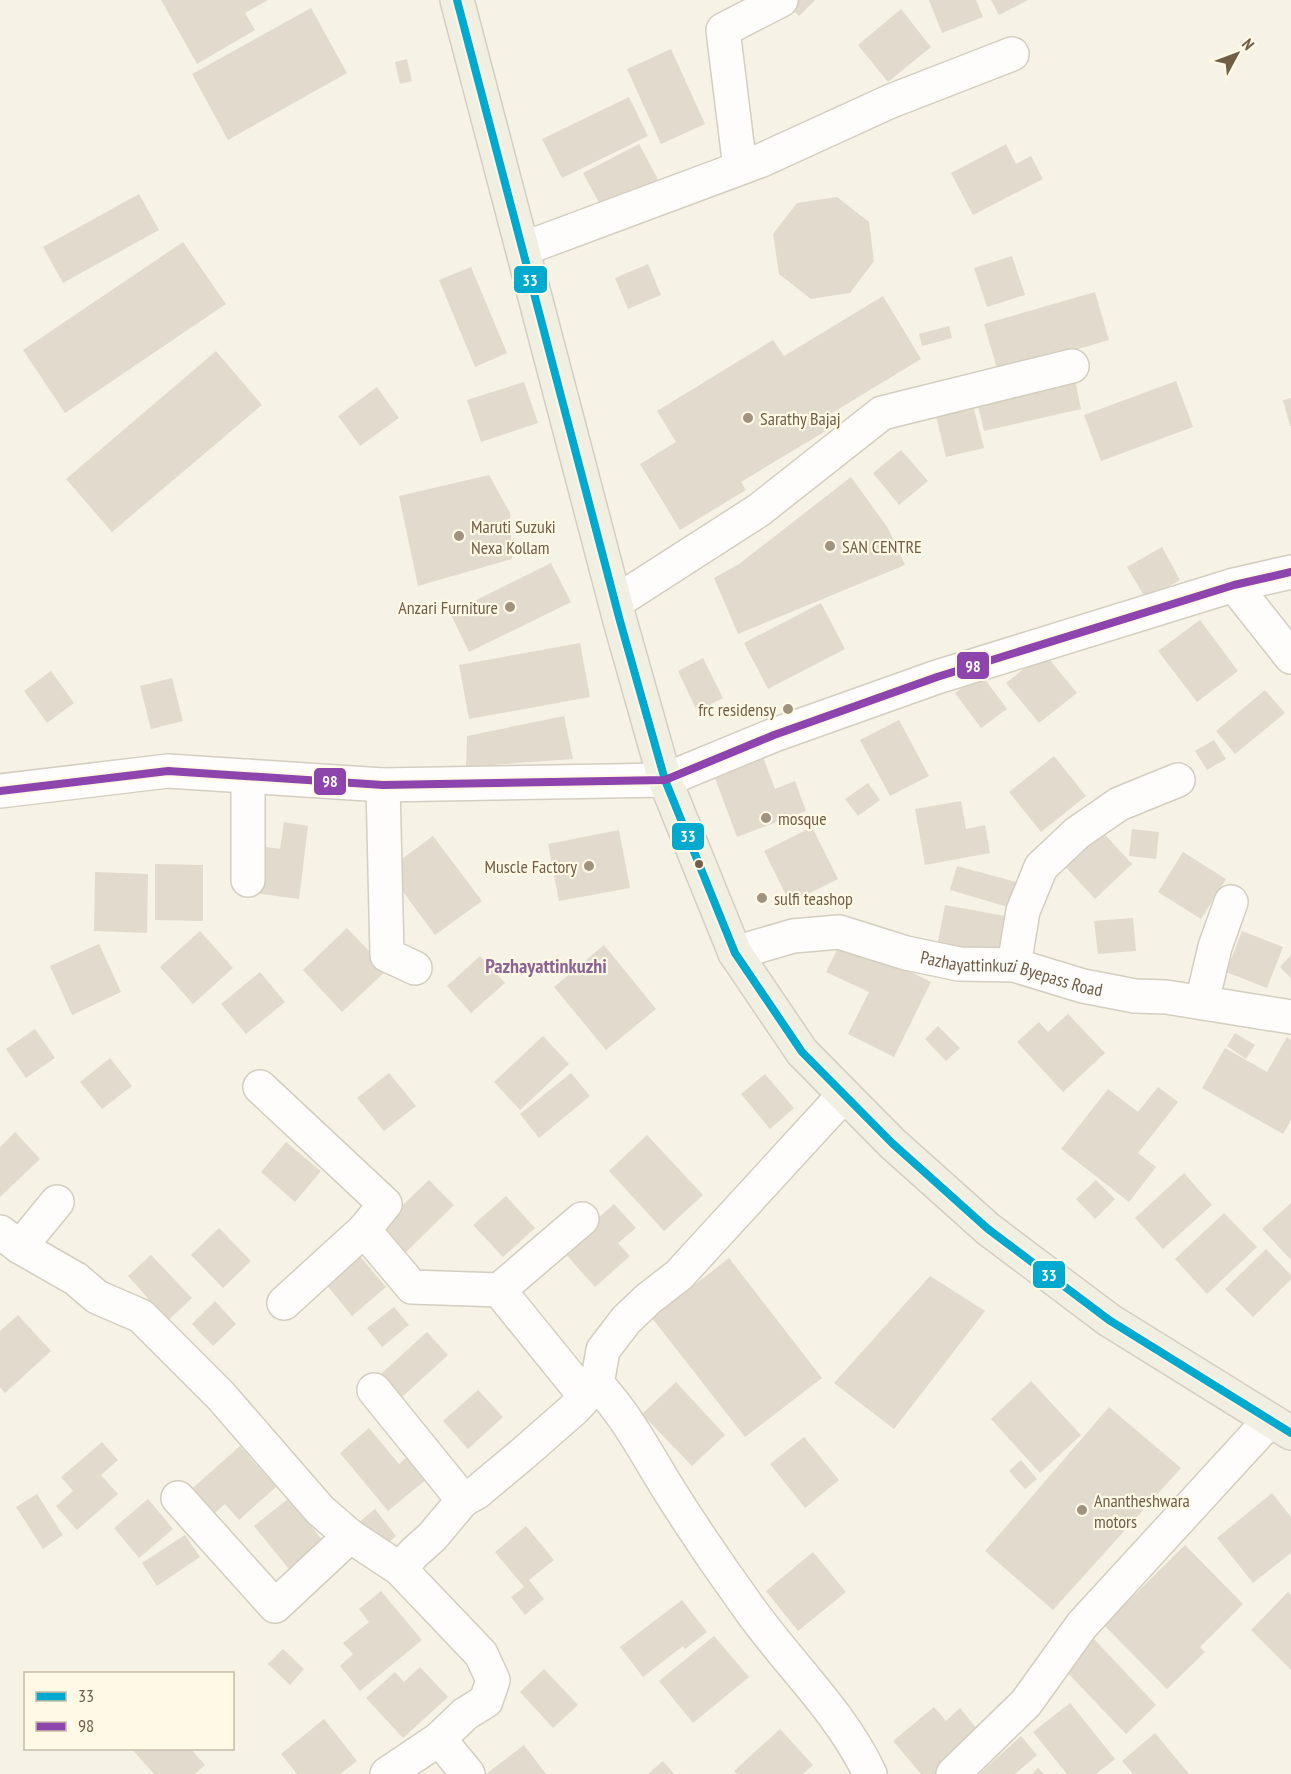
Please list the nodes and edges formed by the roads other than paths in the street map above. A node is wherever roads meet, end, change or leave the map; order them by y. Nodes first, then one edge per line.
1 (457, 0) edge
2 (781, 0) edge
3 (1012, 54) dead end
4 (740, 168) junction
5 (523, 249) junction
6 (1072, 366) dead end
7 (1291, 572) edge
8 (1234, 585) junction
9 (616, 602) junction
10 (1291, 657) edge
11 (248, 776) junction
12 (665, 780) junction
13 (1178, 780) dead end
14 (383, 785) junction
15 (0, 790) edge
16 (248, 880) dead end
17 (1231, 902) dead end
18 (735, 953) junction
19 (1014, 965) junction
20 (416, 968) dead end
21 (1202, 1002) junction
22 (1291, 1017) edge
23 (260, 1087) dead end
24 (844, 1095) junction
25 (57, 1202) dead end
26 (582, 1219) dead end
27 (364, 1230) junction
28 (10, 1239) edge
29 (499, 1290) junction
30 (284, 1303) dead end
31 (374, 1390) dead end
32 (591, 1390) junction
33 (1281, 1426) edge
34 (178, 1498) dead end
35 (463, 1500) junction
36 (350, 1536) junction
37 (399, 1569) junction
38 (439, 1739) junction
39 (387, 1774) edge
40 (468, 1774) edge
41 (870, 1774) edge
42 (953, 1774) edge

1 - 5 main road
2 - 4 street
3 - 4 street
4 - 5 street
5 - 9 main road
6 - 9 street
7 - 8 street
8 - 10 street
8 - 12 street
9 - 12 main road
11 - 14 street
11 - 15 street
11 - 16 street
12 - 14 street
12 - 18 main road
13 - 19 street
14 - 20 street
17 - 21 street
18 - 19 street, Pazhayattinkuzi Byepass Road
18 - 24 main road
19 - 21 street, Pazhayattinkuzi Byepass Road
21 - 22 street, Pazhayattinkuzi Byepass Road
23 - 27 street
24 - 32 street
24 - 33 main road
25 - 28 street
26 - 29 street
27 - 29 street
27 - 30 street
28 - 36 street
29 - 32 street
31 - 35 street
32 - 35 street
32 - 41 street
33 - 42 street
34 - 36 street
35 - 37 street
36 - 37 street
37 - 38 street
38 - 39 street
38 - 40 street

